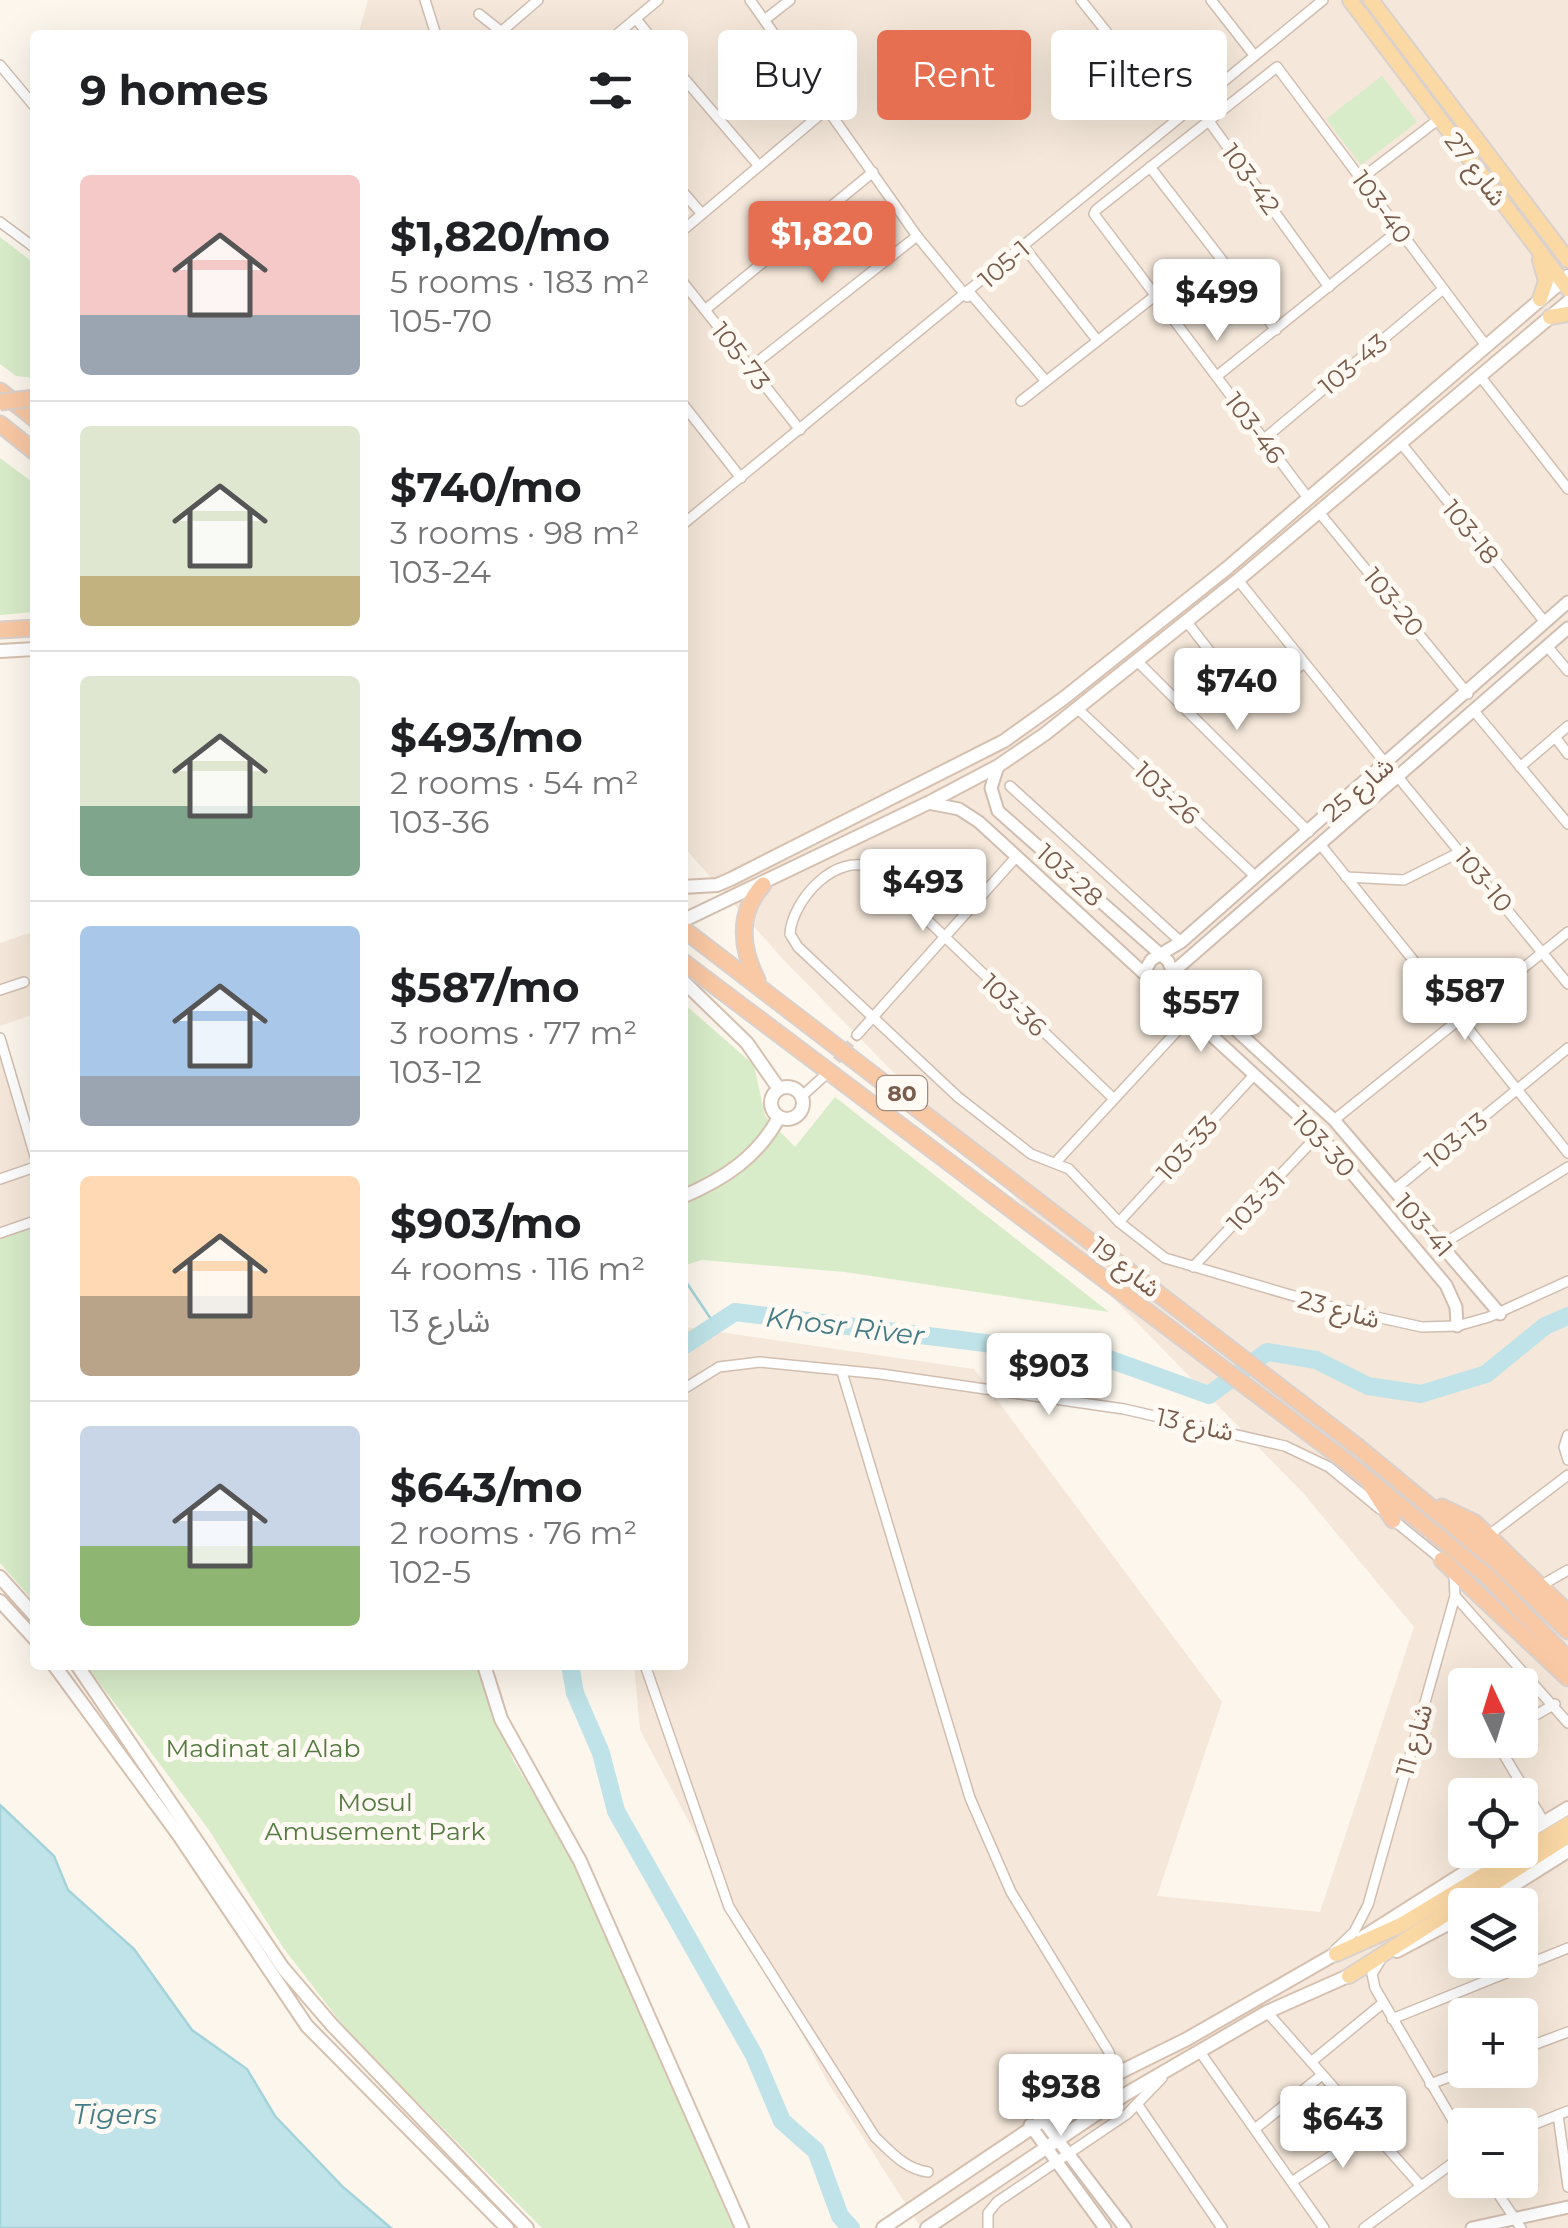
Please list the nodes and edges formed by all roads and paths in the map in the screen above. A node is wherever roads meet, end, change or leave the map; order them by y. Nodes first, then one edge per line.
1 (425, 0) edge
2 (538, 0) edge
3 (658, 0) edge
4 (750, 0) edge
5 (790, 0) edge
6 (1081, 0) edge
7 (1211, 0) edge
8 (1323, 0) edge
9 (1350, 0) edge
10 (1371, 0) edge
11 (479, 14) dead end
12 (768, 18) junction
13 (636, 19) junction
14 (434, 30) edge
15 (499, 30) edge
16 (506, 30) edge
17 (622, 30) edge
18 (645, 30) edge
19 (776, 30) edge
20 (1105, 30) edge
21 (1254, 54) junction
22 (0, 65) edge
23 (1227, 76) edge
24 (688, 82) edge
25 (30, 102) edge
26 (1227, 105) edge
27 (1439, 119) junction
28 (814, 120) edge
29 (836, 120) edge
30 (1175, 120) edge
31 (1208, 120) joint
32 (759, 166) junction
33 (1150, 167) junction
34 (873, 172) junction
35 (1105, 176) junction
36 (1362, 178) junction
37 (1119, 192) junction
38 (688, 198) edge
39 (702, 214) junction
40 (0, 222) edge
41 (688, 226) edge
42 (1399, 230) junction
43 (917, 236) junction
44 (30, 244) edge
45 (1024, 247) junction
46 (1536, 250) junction
47 (1568, 260) edge
48 (1566, 282) edge
49 (1329, 287) junction
50 (688, 289) edge
51 (1442, 290) junction
52 (968, 295) junction
53 (1156, 295) junction
54 (1540, 299) junction
55 (1568, 302) edge
56 (705, 310) junction
57 (1568, 314) edge
58 (1550, 316) junction
59 (1276, 330) junction
60 (1097, 340) junction
61 (1487, 346) junction
62 (750, 367) junction
63 (1217, 376) junction
64 (1480, 376) junction
65 (1045, 380) junction
66 (0, 391) edge
67 (30, 399) edge
68 (1021, 401) dead end
69 (0, 402) edge
70 (688, 411) edge
71 (30, 415) edge
72 (0, 424) edge
73 (800, 430) junction
74 (1264, 439) junction
75 (1400, 442) junction
76 (30, 448) edge
77 (741, 478) junction
78 (1568, 488) edge
79 (1308, 498) junction
80 (1318, 512) junction
81 (688, 519) edge
82 (1238, 580) junction
83 (1568, 602) edge
84 (1186, 621) junction
85 (1544, 621) junction
86 (30, 628) edge
87 (1568, 628) edge
88 (0, 630) edge
89 (1547, 646) junction
90 (30, 649) edge
91 (0, 651) edge
92 (1138, 662) junction
93 (1304, 663) junction
94 (1568, 671) edge
95 (1468, 694) junction
96 (1079, 710) junction
97 (1474, 710) junction
98 (1568, 726) edge
99 (1555, 737) junction
100 (1568, 754) edge
101 (1386, 764) junction
102 (998, 766) junction
103 (1520, 767) junction
104 (1398, 777) junction
105 (1010, 786) dead end
106 (928, 803) junction
107 (1568, 824) edge
108 (1309, 832) junction
109 (1320, 844) junction
110 (1460, 852) junction
111 (1016, 856) junction
112 (1346, 876) junction
113 (1256, 877) junction
114 (717, 885) junction
115 (763, 885) junction
116 (688, 886) edge
117 (723, 904) junction
118 (688, 921) edge
119 (688, 929) edge
120 (1568, 932) edge
121 (790, 934) joint
122 (945, 939) junction
123 (1182, 942) junction
124 (1544, 952) junction
125 (1161, 957) junction
126 (688, 965) edge
127 (1145, 970) junction
128 (1174, 972) junction
129 (24, 982) dead end
130 (759, 984) junction
131 (1568, 984) edge
132 (688, 986) edge
133 (1159, 986) junction
134 (3, 990) edge
135 (875, 1015) junction
136 (1190, 1018) junction
137 (1462, 1021) junction
138 (858, 1035) tunnel mouth
139 (0, 1038) edge
140 (1568, 1048) edge
141 (1254, 1075) junction
142 (823, 1077) tunnel mouth
143 (14, 1087) junction
144 (779, 1089) junction
145 (1518, 1091) junction
146 (0, 1092) edge
147 (802, 1096) junction
148 (1114, 1099) junction
149 (779, 1117) junction
150 (1334, 1120) junction
151 (1318, 1134) junction
152 (30, 1140) edge
153 (1568, 1153) edge
154 (1057, 1161) junction
155 (1568, 1166) edge
156 (30, 1169) edge
157 (0, 1179) edge
158 (1394, 1190) junction
159 (688, 1194) edge
160 (1419, 1219) junction
161 (1119, 1222) junction
162 (30, 1223) edge
163 (0, 1232) edge
164 (1402, 1233) junction
165 (1441, 1244) junction
166 (1193, 1267) junction
167 (1568, 1281) edge
168 (1500, 1314) junction
169 (1457, 1326) junction
170 (842, 1372) junction
171 (688, 1386) edge
172 (1568, 1435) edge
173 (1568, 1460) edge
174 (1362, 1474) junction
175 (1568, 1474) edge
176 (1418, 1495) junction
177 (1393, 1520) junction
178 (1489, 1536) junction
179 (1442, 1560) junction
180 (1568, 1570) edge
181 (0, 1577) edge
182 (1542, 1585) junction
183 (1455, 1596) junction
184 (0, 1600) edge
185 (30, 1610) edge
186 (1565, 1622) edge
187 (30, 1633) edge
188 (1568, 1659) edge
189 (58, 1670) edge
190 (80, 1670) edge
191 (485, 1670) edge
192 (646, 1670) edge
193 (1568, 1678) edge
194 (1555, 1704) junction
195 (1538, 1714) edge
196 (115, 1720) junction
197 (1568, 1723) edge
198 (102, 1729) junction
199 (1506, 1758) edge
200 (1568, 1808) edge
201 (1544, 1822) junction
202 (1568, 1824) edge
203 (1538, 1826) edge
204 (1568, 1836) edge
205 (1566, 1856) edge
206 (1472, 1868) edge
207 (1511, 1888) edge
208 (1448, 1924) edge
209 (1568, 1948) edge
210 (1336, 1954) junction
211 (1385, 1957) junction
212 (1314, 1966) junction
213 (1345, 1977) junction
214 (1375, 1988) junction
215 (1383, 2003) junction
216 (1267, 2012) junction
217 (1392, 2019) junction
218 (1568, 2032) edge
219 (1538, 2043) edge
220 (1109, 2052) junction
221 (1200, 2052) junction
222 (1141, 2062) junction
223 (1311, 2062) junction
224 (1180, 2064) junction
225 (1322, 2075) junction
226 (1448, 2077) edge
227 (1100, 2082) junction
228 (1430, 2084) junction
229 (1138, 2105) junction
230 (1448, 2113) edge
231 (1563, 2113) edge
232 (1035, 2122) junction
233 (1538, 2123) edge
234 (1256, 2128) junction
235 (1372, 2130) junction
236 (1052, 2143) junction
237 (1071, 2156) junction
238 (1058, 2164) junction
239 (1448, 2166) edge
240 (928, 2172) dead end
241 (1293, 2180) junction
242 (1420, 2185) junction
243 (1568, 2187) edge
244 (1501, 2198) edge
245 (1568, 2207) edge
246 (508, 2208) junction
247 (502, 2224) edge
248 (1518, 2224) edge
249 (527, 2228) edge
250 (741, 2228) edge
251 (883, 2228) edge
252 (927, 2228) edge
253 (988, 2228) edge
254 (1105, 2228) edge
255 (1124, 2228) edge
256 (1222, 2228) edge
257 (1324, 2228) edge
258 (1364, 2228) edge
259 (1472, 2228) edge

1 - 14 street
2 - 16 street
3 - 13 street
4 - 12 street
5 - 12 street
6 - 20 street
7 - 21 street
8 - 21 street, 105-1
9 - 27 main road, شارع 27
10 - 47 main road, شارع 27
11 - 15 street
12 - 19 street
13 - 17 street
13 - 18 street
21 - 23 street, 105-1
22 - 25 street
24 - 32 street
26 - 36 street, 103-40
27 - 36 street
27 - 46 main road, شارع 27
28 - 32 street
29 - 34 street
30 - 35 street, 105-1
31 - 33 street
31 - 49 street, 103-42
32 - 39 street
33 - 37 street
33 - 59 street
34 - 43 street
34 - 56 street
35 - 37 street
35 - 45 street, 105-1
36 - 42 street, 103-40
37 - 53 street, 103-46
38 - 39 street
39 - 41 street
40 - 44 street
42 - 49 street
42 - 51 street, 103-40
43 - 52 street
43 - 62 street
45 - 52 street, 105-1
45 - 60 street
46 - 48 main road, شارع 27
46 - 54 main road
48 - 54 main road
49 - 59 street
50 - 56 street, 105-73
51 - 61 street, 103-40
51 - 74 street, 103-43
52 - 65 street
52 - 73 street, 105-1
53 - 60 street
53 - 63 street, 103-46
54 - 61 main road
55 - 58 main road
56 - 62 street, 105-73
57 - 58 main road
58 - 64 main road
59 - 63 street
60 - 65 street
61 - 79 main road
62 - 73 street, 105-73
63 - 74 street, 103-46
64 - 75 main road
64 - 78 street
65 - 68 street
66 - 71 highway
67 - 69 highway, bridge
70 - 77 street
72 - 76 highway
73 - 77 street, 105-1
74 - 79 street, 103-46
75 - 80 main road
75 - 85 street, 103-18
77 - 81 street, 105-1
79 - 114 main road
80 - 82 main road
80 - 95 street, 103-20
82 - 84 main road
82 - 93 street
83 - 85 street, شارع 25
84 - 92 main road
84 - 93 street
85 - 95 street, شارع 25
86 - 88 highway
87 - 89 street, شارع 25
89 - 94 street
89 - 97 street, شارع 25
90 - 91 main road
92 - 96 main road
92 - 108 street
93 - 101 street
95 - 101 street, شارع 25
96 - 102 main road
96 - 113 street, 103-26
97 - 103 street
97 - 104 street, شارع 25
98 - 99 street
99 - 100 street
99 - 103 street
101 - 108 street, شارع 25
102 - 106 main road
102 - 125 street, 103-28
103 - 107 street
104 - 109 street, شارع 25
104 - 110 street, 103-10
105 - 123 street, 103-28
106 - 111 street, 103-30
106 - 115 main road
108 - 113 street, شارع 25
109 - 112 street
109 - 128 street, شارع 25
110 - 112 street
110 - 124 street, 103-10
111 - 122 street
111 - 127 street, 103-30
112 - 137 street
113 - 123 street, شارع 25
114 - 116 main road
114 - 117 main road
115 - 117 main road
115 - 130 highway
117 - 118 main road
119 - 130 highway, شارع 19 / 80
120 - 124 street
121 - 122 street, 103-36
121 - 135 street, شارع 23
122 - 135 street
122 - 148 street, 103-36
123 - 125 street, شارع 25
124 - 131 street, 103-10
124 - 137 street
125 - 127 street, شارع 25
125 - 128 street, 103-28
126 - 174 highway, شارع 19 / 80
127 - 133 street, 103-30
128 - 133 street, شارع 25
128 - 150 street, 103-41
129 - 134 street
130 - 176 highway, شارع 19 / 80
132 - 144 main road
133 - 136 street, 103-30
135 - 138 street
135 - 154 street, شارع 23
136 - 141 street, 103-30
136 - 148 street
137 - 145 street
137 - 150 street
139 - 143 street
140 - 145 street, 103-13
141 - 151 street, 103-30
141 - 161 street, 103-33
142 - 147 street
143 - 146 street
143 - 152 street
144 - 147 main road
144 - 149 main road
145 - 153 street
145 - 158 street, 103-13
147 - 149 main road
148 - 154 street
149 - 159 main road
150 - 158 street, 103-41
151 - 164 street, 103-30
151 - 166 street, 103-31
154 - 161 street, شارع 23
155 - 165 street
156 - 157 street
158 - 160 street, 103-41
160 - 164 street
160 - 165 street, 103-41
161 - 166 street, شارع 23
162 - 163 street
164 - 169 street, 103-30
165 - 168 street, 103-41
166 - 169 street, شارع 23
167 - 168 street, شارع 23
168 - 169 street, شارع 23
170 - 171 street, شارع 13
170 - 177 street, شارع 13
170 - 220 street
172 - 173 street
174 - 177 highway
174 - 188 highway, شارع 19
175 - 178 street
176 - 178 highway
176 - 186 highway, شارع 19
177 - 179 street
178 - 182 highway
179 - 183 street
179 - 193 highway
180 - 182 street
181 - 185 main road
182 - 186 highway
183 - 194 street
183 - 212 street, شارع 11
184 - 187 main road
189 - 198 main road
190 - 196 main road
191 - 250 main road
192 - 240 street
194 - 195 street
194 - 197 street
196 - 198 main road
196 - 246 main road
198 - 247 main road
199 - 201 street
200 - 201 main road
201 - 203 main road
202 - 210 main road
204 - 213 main road
205 - 207 main road
206 - 210 main road, شارع 11
208 - 211 main road
209 - 217 street
210 - 212 main road, شارع 11
211 - 213 main road
211 - 214 street
212 - 222 main road, شارع 11
213 - 214 street
213 - 216 main road
214 - 215 street
215 - 217 street
215 - 223 street
216 - 221 main road
216 - 223 street
217 - 228 street
218 - 219 street
220 - 222 street
220 - 227 street
221 - 224 main road
221 - 234 street
222 - 227 main road, شارع 11
223 - 225 street
224 - 229 street
224 - 236 main road
225 - 234 street
225 - 235 street
226 - 228 street
227 - 232 main road, شارع 11
228 - 230 street
229 - 237 street
229 - 256 street
231 - 233 street
231 - 243 street
232 - 236 street
232 - 251 main road, شارع 11
234 - 241 street
235 - 241 street
235 - 242 street
236 - 237 street
236 - 238 street
236 - 252 main road
237 - 238 street
237 - 255 street
238 - 253 street
238 - 254 street
239 - 242 street
241 - 257 street
242 - 258 street
244 - 248 street
245 - 248 street
246 - 247 main road
246 - 249 main road
248 - 259 street

